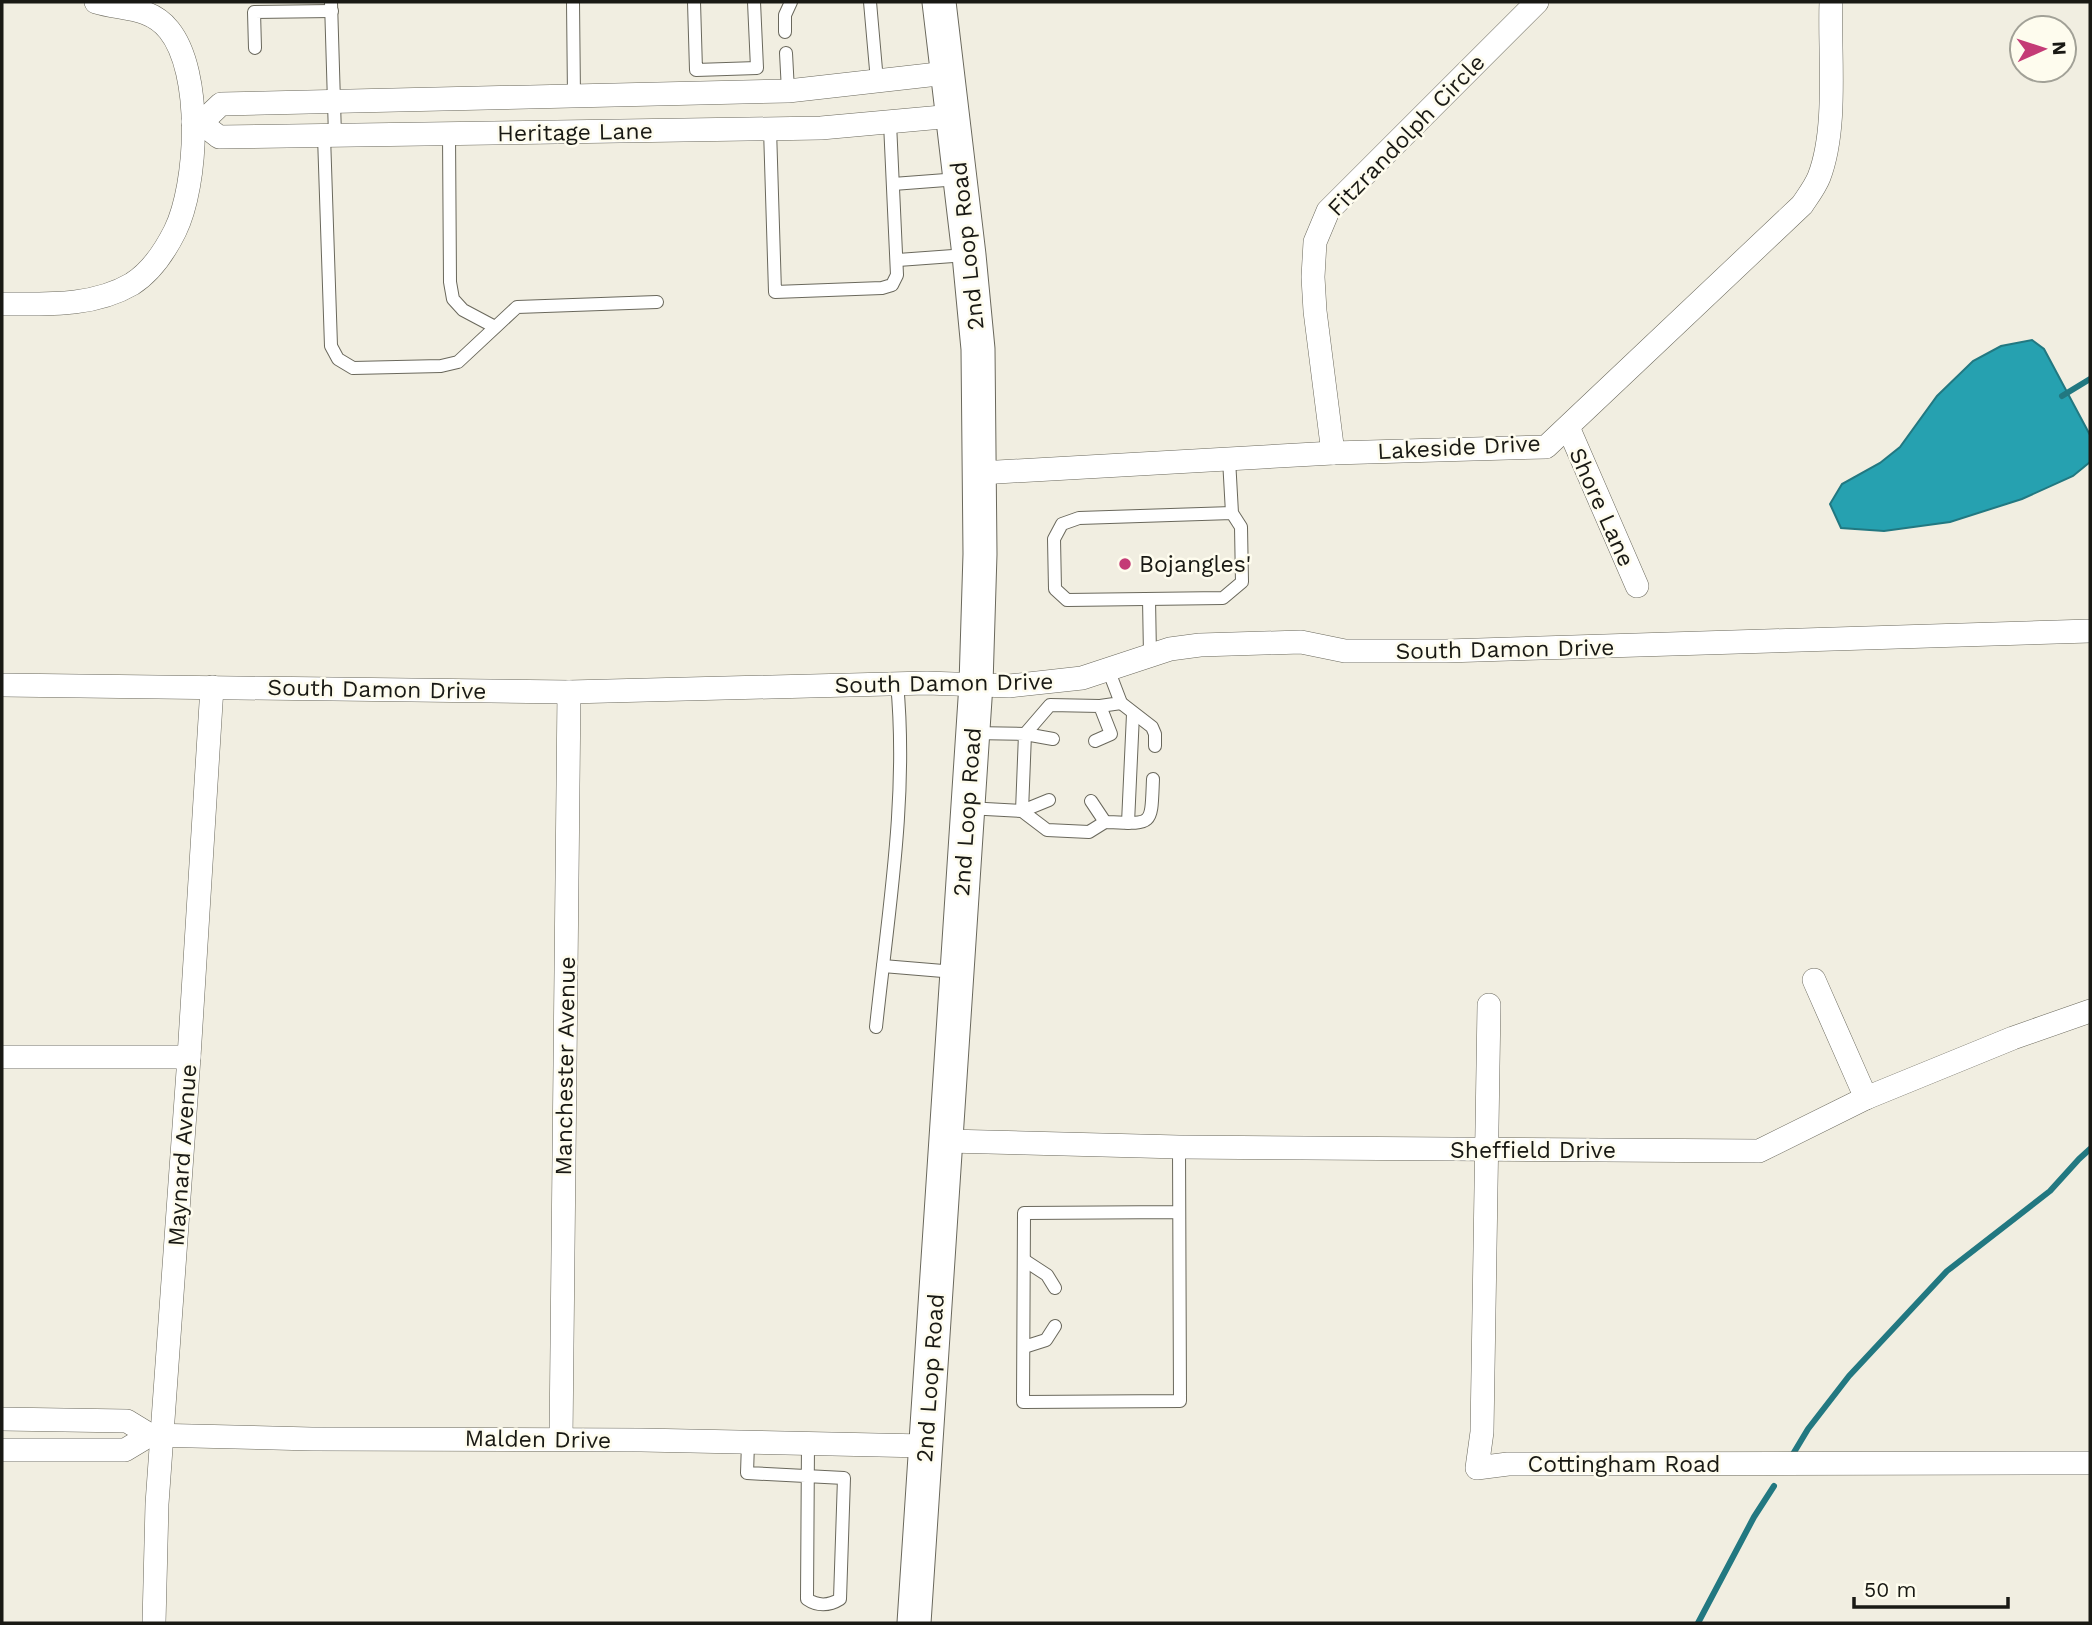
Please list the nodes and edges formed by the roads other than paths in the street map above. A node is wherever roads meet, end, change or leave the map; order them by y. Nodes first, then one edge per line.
1 (96, 2) edge
2 (573, 2) edge
3 (694, 2) edge
4 (754, 2) edge
5 (791, 2) edge
6 (870, 2) edge
7 (939, 2) edge
8 (1537, 2) edge
9 (1831, 2) edge
10 (332, 6) edge
11 (785, 32) dead end
12 (255, 48) dead end
13 (786, 53) dead end
14 (947, 73) junction
15 (877, 81) junction
16 (696, 82) junction
17 (788, 91) junction
18 (574, 96) junction
19 (334, 101) junction
20 (953, 116) junction
21 (197, 122) junction
22 (890, 123) junction
23 (770, 129) junction
24 (449, 134) junction
25 (330, 136) junction
26 (960, 179) junction
27 (893, 184) junction
28 (969, 255) junction
29 (898, 260) junction
30 (657, 302) dead end
31 (2, 304) edge
32 (495, 327) junction
33 (1567, 427) junction
34 (1332, 453) junction
35 (1229, 459) junction
36 (980, 473) junction
37 (1232, 513) junction
38 (1637, 586) dead end
39 (1149, 599) junction
40 (2090, 631) edge
41 (1150, 655) junction
42 (1108, 669) junction
43 (897, 683) junction
44 (976, 684) junction
45 (2, 685) edge
46 (212, 687) junction
47 (569, 692) junction
48 (1121, 703) junction
49 (1100, 706) junction
50 (1133, 714) junction
51 (972, 733) junction
52 (1025, 734) junction
53 (1111, 734) junction
54 (1132, 735) junction
55 (1052, 739) dead end
56 (1096, 741) dead end
57 (1155, 746) dead end
58 (1153, 779) dead end
59 (1049, 800) dead end
60 (1091, 802) dead end
61 (967, 808) junction
62 (1022, 810) junction
63 (1105, 822) junction
64 (1128, 823) junction
65 (883, 966) junction
66 (956, 972) junction
67 (1814, 980) dead end
68 (1489, 1005) dead end
69 (2090, 1011) edge
70 (876, 1027) dead end
71 (2, 1057) edge
72 (189, 1058) junction
73 (1866, 1098) junction
74 (947, 1141) junction
75 (1179, 1147) junction
76 (1486, 1150) junction
77 (1179, 1212) junction
78 (1024, 1260) junction
79 (1055, 1288) dead end
80 (1055, 1326) dead end
81 (1024, 1347) junction
82 (2, 1419) edge
83 (156, 1435) junction
84 (561, 1439) junction
85 (748, 1443) junction
86 (808, 1443) junction
87 (925, 1446) junction
88 (2, 1450) edge
89 (2090, 1463) edge
90 (808, 1475) junction
91 (154, 1623) edge
92 (914, 1623) edge

1 - 21 street
2 - 18 lane
3 - 16 lane
4 - 16 lane
5 - 11 lane
6 - 15 lane
7 - 14 main road, 2nd Loop Road
8 - 34 street, Fitzrandolph Circle
9 - 33 street, Lakeside Drive
10 - 12 lane
10 - 19 lane
13 - 17 lane
14 - 15 street, Heritage Lane
14 - 20 main road, 2nd Loop Road
15 - 17 street, Heritage Lane
16 - 17 street, Heritage Lane
16 - 18 street, Heritage Lane
18 - 19 street, Heritage Lane
19 - 21 street, Heritage Lane
19 - 25 lane
20 - 22 street, Heritage Lane
20 - 26 main road, 2nd Loop Road
21 - 25 street, Heritage Lane
21 - 31 street
22 - 23 street, Heritage Lane
22 - 27 lane
23 - 24 street, Heritage Lane
23 - 29 lane
24 - 25 street, Heritage Lane
24 - 32 lane
25 - 32 lane
26 - 27 lane
26 - 28 main road, 2nd Loop Road
27 - 29 lane
28 - 29 lane
28 - 36 main road, 2nd Loop Road
30 - 32 lane
33 - 34 street, Lakeside Drive
33 - 38 street, Shore Lane
34 - 35 street, Lakeside Drive
35 - 36 street, Lakeside Drive
35 - 37 lane
36 - 44 main road, 2nd Loop Road
37 - 39 lane
37 - 39 lane
39 - 41 lane
40 - 41 street, South Damon Drive
41 - 42 street, South Damon Drive
42 - 44 street, South Damon Drive
42 - 48 lane
43 - 44 street, South Damon Drive
43 - 47 street, South Damon Drive
43 - 65 lane
44 - 51 main road, 2nd Loop Road
45 - 46 street, South Damon Drive
46 - 47 street, South Damon Drive
46 - 72 street, Maynard Avenue
47 - 84 street, Manchester Avenue
48 - 49 lane
48 - 50 lane
49 - 52 lane
49 - 53 lane
50 - 54 lane
50 - 57 lane
51 - 52 lane
51 - 61 main road, 2nd Loop Road
52 - 55 lane
52 - 62 lane
53 - 54 lane
53 - 56 lane
54 - 64 lane
58 - 64 lane
59 - 62 lane
60 - 63 lane
61 - 62 lane
61 - 66 main road, 2nd Loop Road
62 - 63 lane
63 - 64 lane
65 - 66 lane
65 - 70 lane
66 - 74 main road, 2nd Loop Road
67 - 73 street
68 - 76 street
69 - 73 street, Sheffield Drive
71 - 72 street
72 - 83 street, Maynard Avenue
73 - 76 street, Sheffield Drive
74 - 75 street, Sheffield Drive
74 - 87 main road, 2nd Loop Road
75 - 76 street, Sheffield Drive
75 - 77 lane
76 - 89 street, Cottingham Road
77 - 78 lane
77 - 81 lane
78 - 79 lane
78 - 81 lane
80 - 81 lane
82 - 83 street, Malden Drive
83 - 84 street, Malden Drive
83 - 88 street, Malden Drive
83 - 91 street, Maynard Avenue
84 - 85 street, Malden Drive
85 - 86 street, Malden Drive
85 - 90 lane
86 - 87 street, Malden Drive
86 - 90 lane
87 - 92 main road, 2nd Loop Road
90 - 90 lane

